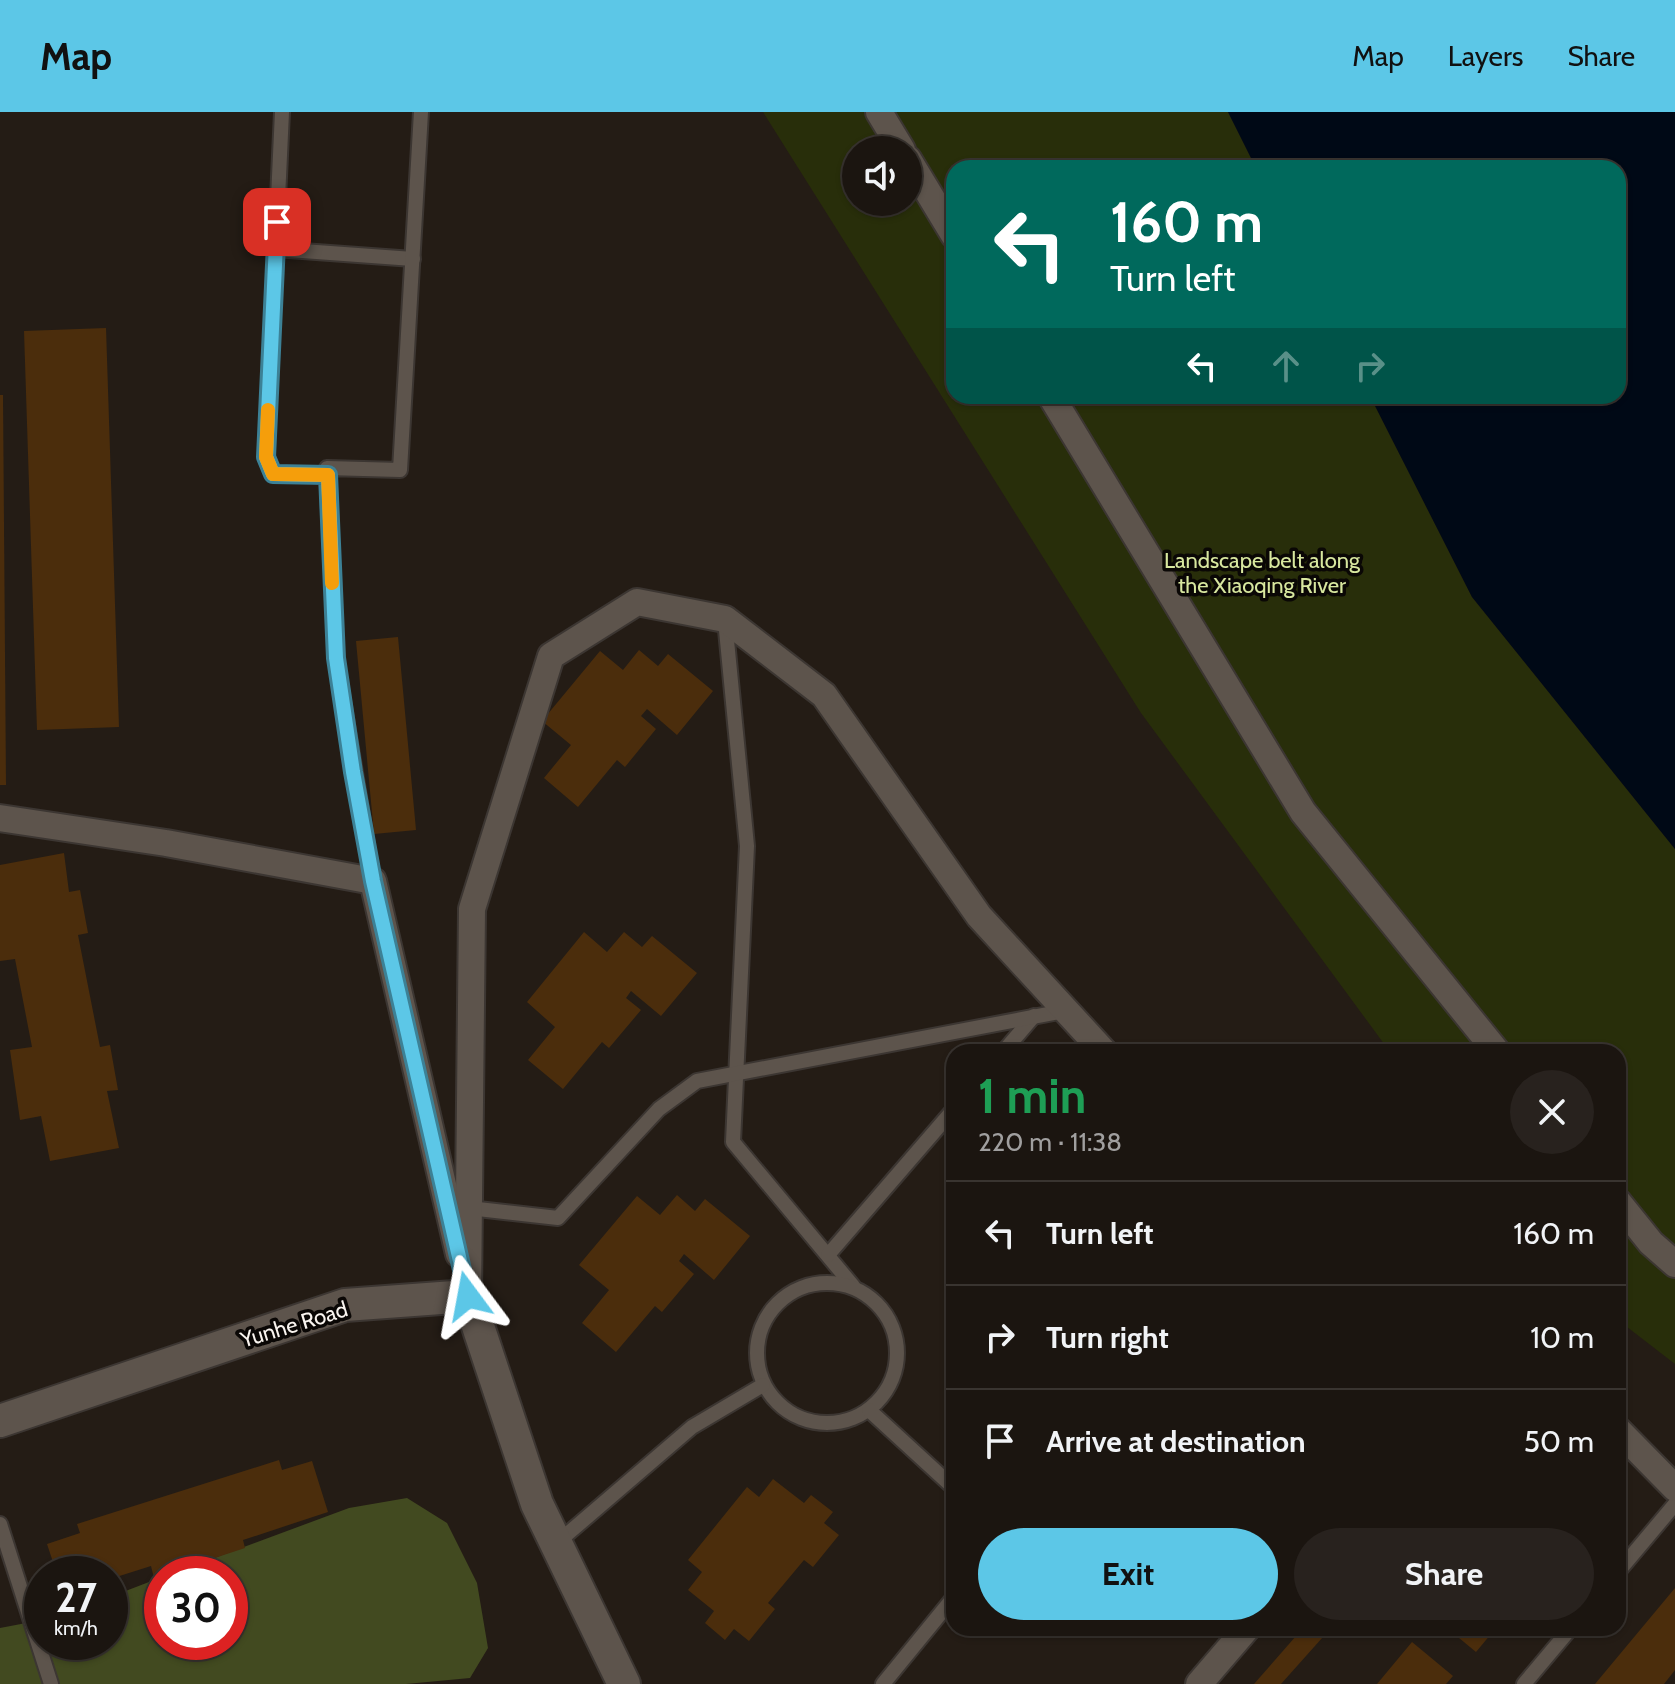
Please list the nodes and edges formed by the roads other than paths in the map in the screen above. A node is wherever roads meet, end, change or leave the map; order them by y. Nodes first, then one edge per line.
1 (282, 112) edge
2 (421, 112) edge
3 (879, 112) edge
4 (894, 136) edge
5 (922, 182) edge
6 (946, 222) edge
7 (275, 249) junction
8 (413, 259) junction
9 (1056, 404) edge
10 (328, 475) junction
11 (725, 619) junction
12 (0, 818) edge
13 (373, 881) junction
14 (1064, 1011) junction
15 (1034, 1016) junction
16 (1010, 1044) edge
17 (1096, 1044) edge
18 (1491, 1044) edge
19 (736, 1072) junction
20 (946, 1118) edge
21 (469, 1208) junction
22 (1626, 1212) edge
23 (828, 1255) junction
24 (1675, 1264) edge
25 (853, 1286) junction
26 (468, 1296) junction
27 (763, 1385) junction
28 (869, 1410) junction
29 (0, 1421) edge
30 (1626, 1438) edge
31 (946, 1481) edge
32 (1675, 1488) edge
33 (1675, 1504) edge
34 (0, 1524) edge
35 (558, 1542) junction
36 (1626, 1562) edge
37 (946, 1607) edge
38 (1240, 1636) edge
39 (1564, 1636) edge
40 (51, 1684) edge
41 (624, 1684) edge
42 (883, 1684) edge
43 (1199, 1684) edge
44 (1524, 1684) edge

1 - 7 lane
2 - 8 lane
3 - 4 street
5 - 6 street
7 - 8 lane
7 - 10 lane
8 - 10 lane
9 - 18 street
10 - 13 lane
11 - 14 street
11 - 19 lane
11 - 21 street
12 - 13 street
13 - 26 street
14 - 15 lane
14 - 17 street
15 - 16 lane
15 - 19 lane
19 - 21 lane
19 - 23 lane
20 - 23 lane
21 - 26 street
22 - 24 street
23 - 25 lane
25 - 27 lane
25 - 28 lane
26 - 29 street, Yunhe Road
26 - 35 street
27 - 28 lane
27 - 35 lane
28 - 31 lane
30 - 32 street
33 - 36 lane
34 - 40 lane
35 - 41 street
37 - 42 lane
38 - 43 street
39 - 44 lane

